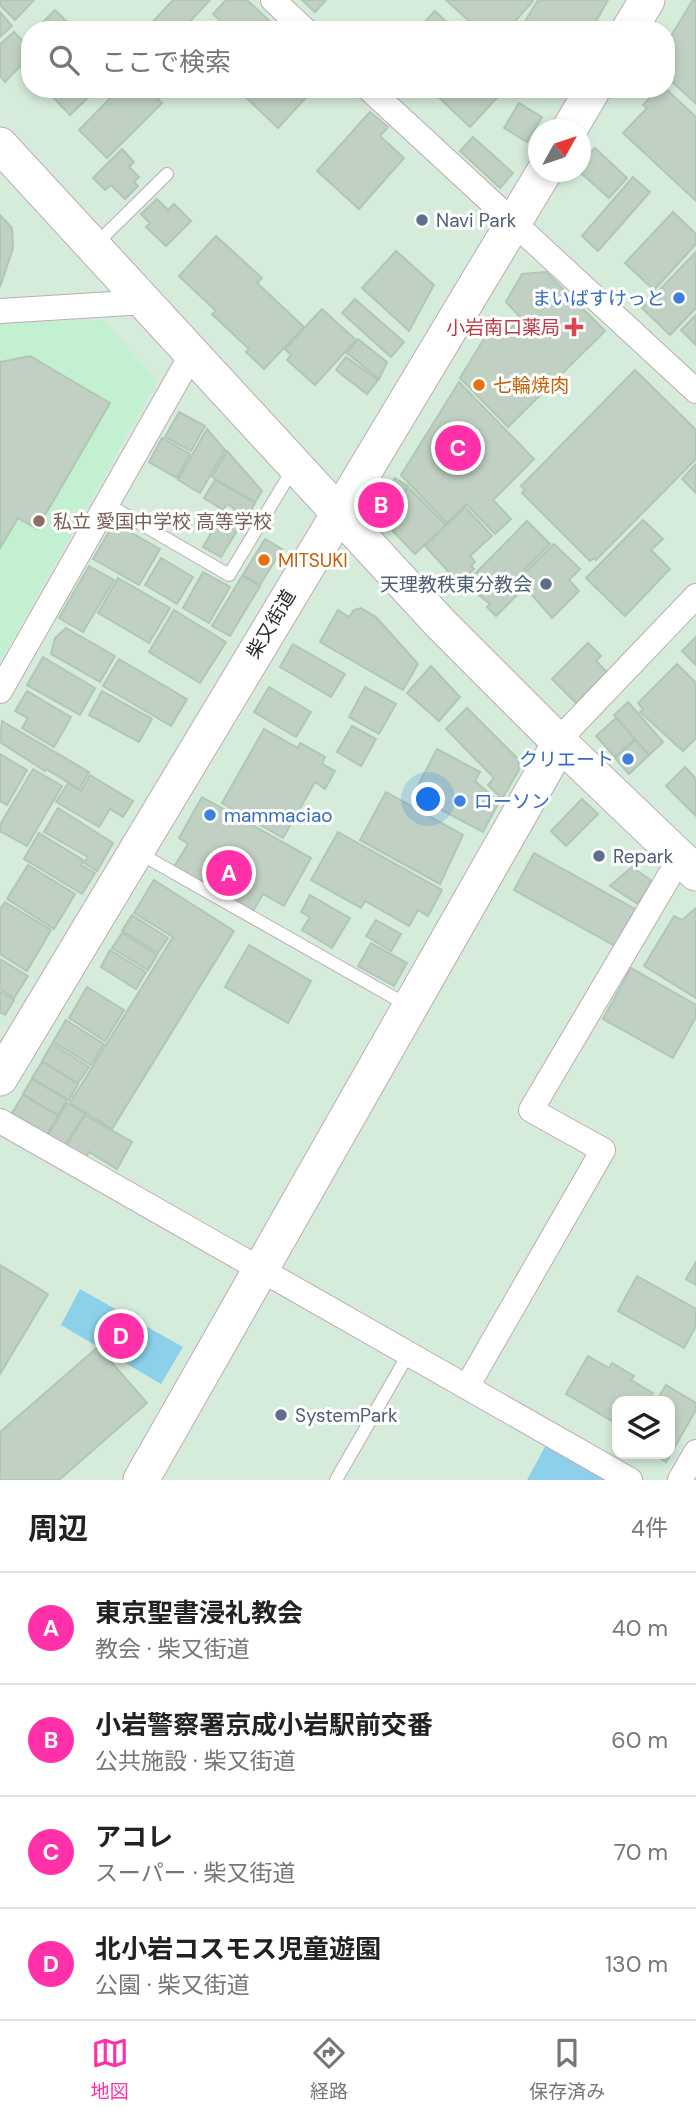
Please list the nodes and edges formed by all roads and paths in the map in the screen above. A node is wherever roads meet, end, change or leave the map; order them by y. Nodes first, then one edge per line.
1 (273, 0) edge
2 (647, 0) edge
3 (295, 21) edge
4 (634, 21) edge
5 (379, 98) edge
6 (588, 98) edge
7 (575, 119) edge
8 (0, 145) edge
9 (167, 174) dead end
10 (538, 182) edge
11 (513, 223) junction
12 (93, 246) junction
13 (145, 302) junction
14 (0, 312) edge
15 (192, 354) junction
16 (696, 391) edge
17 (295, 466) junction
18 (107, 504) junction
19 (338, 513) junction
20 (696, 596) edge
21 (0, 691) edge
22 (559, 743) junction
23 (136, 851) junction
24 (688, 865) edge
25 (412, 1008) junction
26 (0, 1078) edge
27 (0, 1121) edge
28 (261, 1269) junction
29 (409, 1353) junction
30 (468, 1385) junction
31 (696, 1451) edge
32 (141, 1480) edge
33 (336, 1480) edge
34 (630, 1480) edge
35 (680, 1480) edge

1 - 3 street
2 - 4 street
5 - 11 street
6 - 7 street
8 - 12 street
9 - 12 lane
10 - 11 street, 柴又街道
11 - 16 street
11 - 19 street, 柴又街道
12 - 13 street
13 - 14 street
13 - 15 street
15 - 17 street
15 - 18 street
17 - 18 lane
17 - 19 street
18 - 21 street
19 - 22 street
19 - 23 street, 柴又街道
20 - 22 street
22 - 24 street
22 - 25 street
23 - 25 lane
23 - 26 street, 柴又街道
24 - 30 street
25 - 28 street
27 - 28 street
28 - 29 street
28 - 32 street
29 - 30 street
29 - 33 lane
30 - 34 street
31 - 35 street

